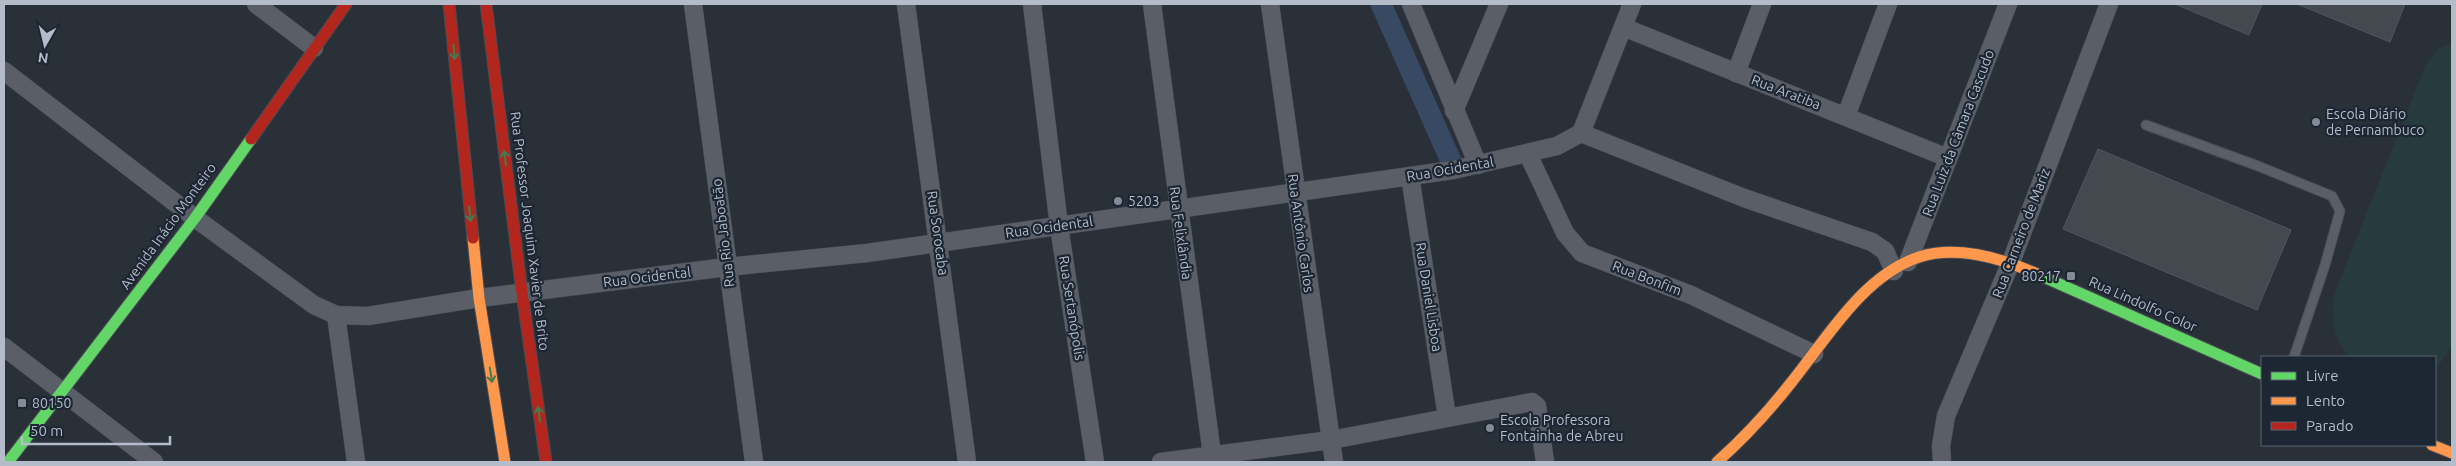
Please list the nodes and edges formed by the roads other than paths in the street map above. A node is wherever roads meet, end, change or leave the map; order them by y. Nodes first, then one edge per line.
1 (256, 4) edge
2 (346, 4) edge
3 (449, 4) edge
4 (486, 4) edge
5 (692, 4) edge
6 (906, 4) edge
7 (1032, 4) edge
8 (1152, 4) edge
9 (1270, 4) edge
10 (1411, 4) edge
11 (1499, 4) edge
12 (1632, 4) edge
13 (1762, 4) edge
14 (1888, 4) edge
15 (2008, 4) edge
16 (2109, 4) edge
17 (1623, 27) junction
18 (314, 48) junction
19 (4, 71) edge
20 (1736, 73) junction
21 (1454, 111) junction
22 (1846, 116) junction
23 (2146, 125) dead end
24 (1581, 133) junction
25 (1528, 154) junction
26 (1948, 158) junction
27 (1478, 165) junction
28 (1410, 176) junction
29 (1295, 194) junction
30 (1178, 210) junction
31 (195, 218) junction
32 (1059, 226) junction
33 (940, 243) junction
34 (2011, 262) junction
35 (1901, 266) junction
36 (727, 267) junction
37 (522, 293) junction
38 (479, 298) junction
39 (336, 315) junction
40 (4, 347) edge
41 (1814, 354) junction
42 (2294, 356) edge
43 (2261, 374) edge
44 (62, 392) junction
45 (1447, 417) junction
46 (1331, 440) junction
47 (2434, 446) edge
48 (2452, 453) edge
49 (1212, 458) edge
50 (8, 462) edge
51 (154, 462) edge
52 (356, 462) edge
53 (505, 462) edge
54 (546, 462) edge
55 (754, 462) edge
56 (967, 462) edge
57 (1095, 462) edge
58 (1161, 462) edge
59 (1334, 462) edge
60 (1545, 462) edge
61 (1717, 462) edge
62 (1942, 462) edge

1 - 18 street
2 - 18 street, Avenida Inácio Monteiro
3 -> 38 street
37 -> 4 street, Rua Professor Joaquim Xavier de Brito
5 - 36 street, Rua Rio Jaboatão
6 - 33 street, Rua Sorocaba
7 - 32 street, Rua Sertanópolis
8 - 30 street, Rua Felixlândia
9 - 29 street, Rua Antônio Carlos
10 - 21 street
11 - 21 street
12 - 17 street
13 - 20 street
14 - 22 street
15 - 26 street, Rua Luiz da Câmara Cascudo
16 - 34 street, Rua Carneiro de Mariz
17 - 20 street, Rua Aratiba
17 - 24 street
18 - 31 street, Avenida Inácio Monteiro
19 - 31 street, Rua Ocidental
20 - 22 street, Rua Aratiba
21 - 27 street
22 - 26 street, Rua Aratiba
23 - 42 lane
24 - 25 street, Rua Ocidental
24 - 35 street
25 - 27 street, Rua Ocidental
25 - 41 street, Rua Bonfim
26 - 35 street, Rua Luiz da Câmara Cascudo
27 - 28 street, Rua Ocidental
28 - 29 street, Rua Ocidental
28 - 45 street, Rua Daniel Lisboa
29 - 30 street, Rua Ocidental
29 - 46 street, Rua Antônio Carlos
30 - 32 street, Rua Ocidental
30 - 49 street, Rua Felixlândia
31 - 39 street, Rua Ocidental
31 - 44 street, Avenida Inácio Monteiro
32 - 33 street, Rua Ocidental
32 - 57 street, Rua Sertanópolis
33 - 36 street, Rua Ocidental
33 - 56 street, Rua Sorocaba
34 - 35 street, Rua Lindolfo Color
34 - 43 street, Rua Lindolfo Color
34 - 62 street, Rua Carneiro de Mariz
35 - 41 street, Rua Lindolfo Color
36 - 37 street, Rua Ocidental
36 - 55 street, Rua Rio Jaboatão
37 - 38 street, Rua Ocidental
54 -> 37 street, Rua Professor Joaquim Xavier de Brito
38 - 39 street, Rua Ocidental
38 -> 53 street
39 - 52 street
40 - 44 street
41 - 61 street, Rua Lindolfo Color
44 - 50 street, Avenida Inácio Monteiro
44 - 51 street
45 - 46 street
45 - 60 street
46 - 49 street
46 - 59 street, Rua Antônio Carlos
47 - 48 street
49 - 58 street

